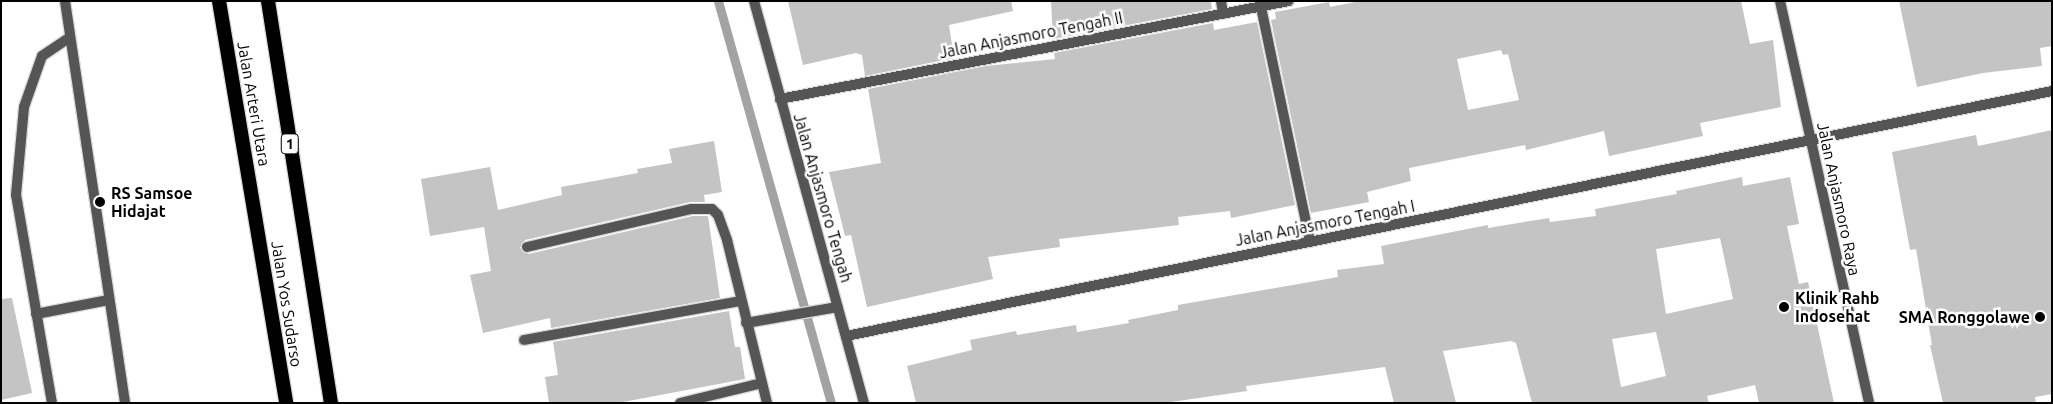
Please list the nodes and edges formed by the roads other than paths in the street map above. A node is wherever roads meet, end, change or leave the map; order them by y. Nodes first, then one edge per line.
1 (64, 1) edge
2 (219, 1) edge
3 (268, 1) edge
4 (754, 1) edge
5 (1221, 1) edge
6 (1289, 1) edge
7 (1780, 1) edge
8 (1261, 6) junction
9 (1223, 14) junction
10 (69, 38) junction
11 (2052, 91) edge
12 (780, 99) junction
13 (1811, 140) junction
14 (254, 212) joint
15 (1310, 242) junction
16 (527, 247) dead end
17 (311, 286) joint
18 (109, 300) junction
19 (741, 301) junction
20 (838, 307) junction
21 (36, 314) junction
22 (746, 323) junction
23 (846, 336) junction
24 (524, 340) dead end
25 (762, 383) junction
26 (52, 403) edge
27 (125, 403) edge
28 (286, 403) edge
29 (331, 403) edge
30 (680, 403) edge
31 (767, 403) edge
32 (864, 403) edge
33 (1869, 403) edge

1 - 10 street
2 - 14 highway, Jalan Arteri Utara
3 - 17 highway, Jalan Arteri Utara / 1
4 - 12 street, Jalan Anjasmoro Tengah
5 - 9 street
6 - 8 street, Jalan Anjasmoro Tengah II
7 - 13 street, Jalan Anjasmoro Raya
8 - 9 street, Jalan Anjasmoro Tengah II
8 - 15 street
9 - 12 street, Jalan Anjasmoro Tengah II
10 - 18 street
10 - 21 street
11 - 13 street, Jalan Anjasmoro Tengah I
12 - 20 street, Jalan Anjasmoro Tengah
13 - 15 street, Jalan Anjasmoro Tengah I
13 - 33 street, Jalan Anjasmoro Raya
14 - 28 highway, Jalan Yos Sudarso
15 - 23 street, Jalan Anjasmoro Tengah I
16 - 19 street
17 - 29 highway, Jalan Yos Sudarso / 1
18 - 21 street
18 - 27 street
19 - 22 street
19 - 24 street
20 - 22 street
20 - 23 street, Jalan Anjasmoro Tengah
21 - 26 street
22 - 25 street
23 - 32 street, Jalan Anjasmoro Tengah
25 - 30 street
25 - 31 street

